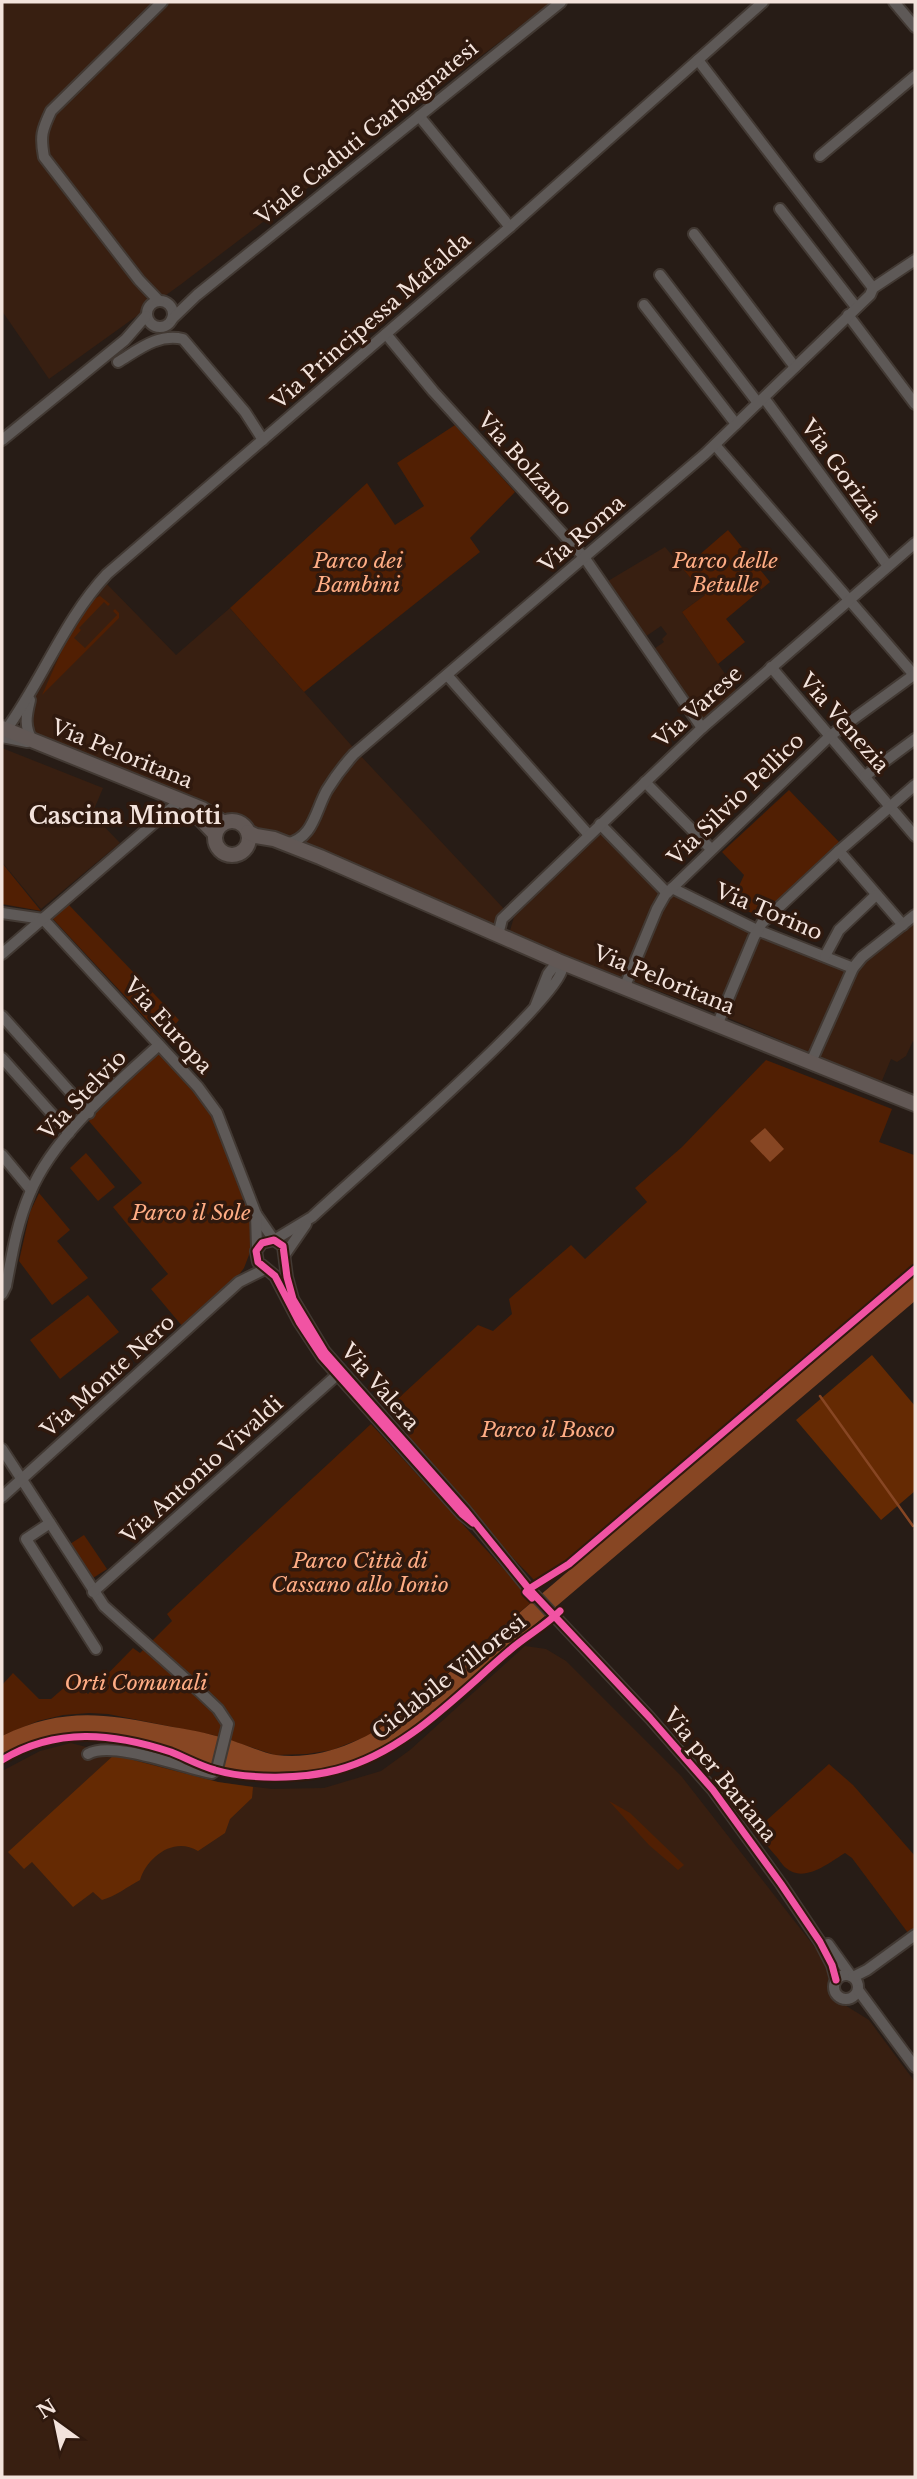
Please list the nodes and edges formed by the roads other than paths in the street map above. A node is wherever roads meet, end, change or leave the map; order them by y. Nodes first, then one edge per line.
1 (162, 2) edge
2 (561, 2) edge
3 (763, 2) edge
4 (894, 2) edge
5 (915, 27) edge
6 (698, 60) junction
7 (915, 76) edge
8 (419, 116) junction
9 (820, 156) dead end
10 (780, 209) dead end
11 (510, 227) junction
12 (694, 234) dead end
13 (915, 260) edge
14 (660, 275) dead end
15 (873, 288) junction
16 (197, 295) junction
17 (644, 305) dead end
18 (155, 306) junction
19 (852, 311) junction
20 (172, 319) junction
21 (158, 327) junction
22 (386, 334) junction
23 (125, 340) junction
24 (118, 362) dead end
25 (795, 367) junction
26 (761, 400) junction
27 (915, 404) edge
28 (736, 424) junction
29 (2, 440) edge
30 (263, 440) junction
31 (715, 445) junction
32 (915, 543) edge
33 (584, 557) junction
34 (888, 566) junction
35 (847, 600) junction
36 (771, 667) junction
37 (447, 675) junction
38 (915, 675) edge
39 (33, 691) junction
40 (702, 728) junction
41 (3, 732) edge
42 (830, 736) junction
43 (915, 739) edge
44 (30, 742) junction
45 (865, 776) junction
46 (645, 782) junction
47 (915, 785) edge
48 (175, 805) junction
49 (889, 805) junction
50 (600, 824) junction
51 (220, 829) junction
52 (589, 835) junction
53 (915, 836) edge
54 (247, 840) junction
55 (286, 844) junction
56 (711, 849) junction
57 (839, 851) junction
58 (670, 890) junction
59 (399, 892) junction
60 (876, 895) junction
61 (2, 913) edge
62 (915, 915) edge
63 (43, 919) junction
64 (903, 925) junction
65 (757, 930) junction
66 (498, 935) junction
67 (2, 954) edge
68 (825, 956) junction
69 (558, 961) junction
70 (853, 968) junction
71 (625, 986) junction
72 (2, 1016) edge
73 (719, 1023) junction
74 (159, 1045) junction
75 (2, 1058) edge
76 (811, 1062) junction
77 (915, 1104) edge
78 (89, 1113) junction
79 (69, 1133) junction
80 (2, 1155) edge
81 (31, 1189) junction
82 (256, 1214) junction
83 (312, 1217) junction
84 (274, 1240) junction
85 (257, 1251) junction
86 (285, 1256) junction
87 (266, 1269) junction
88 (239, 1282) junction
89 (2, 1294) edge
90 (337, 1375) junction
91 (2, 1449) edge
92 (22, 1479) junction
93 (2, 1497) edge
94 (50, 1523) junction
95 (474, 1523) junction
96 (93, 1592) junction
97 (96, 1649) dead end
98 (627, 1693) joint
99 (88, 1754) dead end
100 (781, 1884) junction
101 (915, 1935) edge
102 (836, 1980) junction
103 (855, 1981) junction
104 (847, 1999) junction
105 (885, 2026) junction
106 (915, 2067) edge

1 - 18 street
2 - 8 street, Viale Caduti Garbagnatesi
3 - 6 street, Via Principessa Mafalda
4 - 5 street
6 - 11 street, Via Principessa Mafalda
6 - 15 street
7 - 9 street
8 - 11 street
8 - 16 street, Viale Caduti Garbagnatesi
10 - 19 street
11 - 22 street, Via Principessa Mafalda
12 - 25 street
13 - 15 street, Via Roma
14 - 26 street, Via Gorizia
15 - 19 street, Via Roma
16 - 18 street, Viale Caduti Garbagnatesi
16 - 20 street, Viale Caduti Garbagnatesi
17 - 28 street
18 - 20 street
18 - 21 street
18 - 23 street
19 - 25 street, Via Roma
19 - 27 street
20 - 21 street
21 - 23 street
22 - 30 street, Via Principessa Mafalda
22 - 33 street, Via Bolzano
23 - 29 street
24 - 30 street
25 - 26 street, Via Roma
26 - 28 street, Via Roma
26 - 34 street, Via Gorizia
28 - 31 street, Via Roma
30 - 39 street, Via Principessa Mafalda
31 - 33 street, Via Roma
31 - 35 street
32 - 34 street, Via Varese
33 - 37 street, Via Roma
33 - 40 street, Via Bolzano
34 - 35 street, Via Varese
35 - 36 street, Via Varese
35 - 38 street
36 - 40 street, Via Varese
36 - 42 street, Via Venezia
37 - 52 street
37 - 55 street, Via Roma
38 - 42 street, Via Silvio Pellico
39 - 41 street, Via Principessa Mafalda
39 - 44 street, Via Principessa Mafalda
40 - 46 street, Via Varese
41 - 44 main road, Via Peloritana
42 - 45 street, Via Venezia
42 - 56 street, Via Silvio Pellico
43 - 45 street
44 - 48 main road, Via Peloritana
44 - 51 main road, Via Peloritana
45 - 49 street, Via Venezia
46 - 50 street, Via Varese
46 - 56 street
47 - 49 street
48 - 51 main road, Via Peloritana
48 - 63 street
49 - 53 street, Via Venezia
49 - 57 street
50 - 52 street, Via Varese
50 - 58 street, Via Torino
51 - 54 main road
51 - 54 main road
52 - 66 street, Via Varese
54 - 55 main road, Via Peloritana
54 - 59 main road, Via Peloritana
55 - 59 main road, Via Peloritana
56 - 58 street, Via Silvio Pellico
57 - 60 street
57 - 65 street
58 - 65 street, Via Torino
58 - 71 street, Via Silvio Pellico
59 - 66 main road, Via Peloritana
60 - 64 street
60 - 68 street
61 - 63 street
62 - 64 street
63 - 67 street
63 - 74 street, Via Europa
64 - 70 street
65 - 68 street, Via Torino
65 - 73 street
66 - 69 main road, Via Peloritana
68 - 70 street, Via Torino
69 - 71 main road, Via Peloritana
69 - 83 street
70 - 76 street
71 - 73 main road, Via Peloritana
72 - 78 street
73 - 76 main road, Via Peloritana
74 - 78 street, Via Stelvio
74 - 82 street, Via Europa
75 - 79 street
76 - 77 main road, Via Peloritana
78 - 79 street, Via Stelvio
79 - 81 street, Via Stelvio
80 - 81 street
81 - 89 street, Via Stelvio
82 - 84 street, Via Europa
82 - 85 street, Via Europa
83 - 84 street
83 - 86 street
84 - 85 street
84 - 86 street
85 - 87 street
85 - 88 street, Via Monte Nero
86 - 87 street
86 - 95 street, Via Valera
87 - 88 street, Via Monte Nero
87 - 90 street, Via Valera
88 - 92 street, Via Monte Nero
90 - 95 street, Via Valera
90 - 96 street, Via Antonio Vivaldi
91 - 92 street
92 - 93 street, Via Monte Nero
92 - 94 street
94 - 96 street
94 - 97 street
95 - 98 street, Via Valera
96 - 99 street
98 - 100 street, Via per Bariana
100 - 102 street, Via per Bariana
100 - 103 street, Via per Bariana
101 - 103 street
102 - 103 street
102 - 104 street
103 - 104 street
103 - 105 street
104 - 105 street
105 - 106 street

